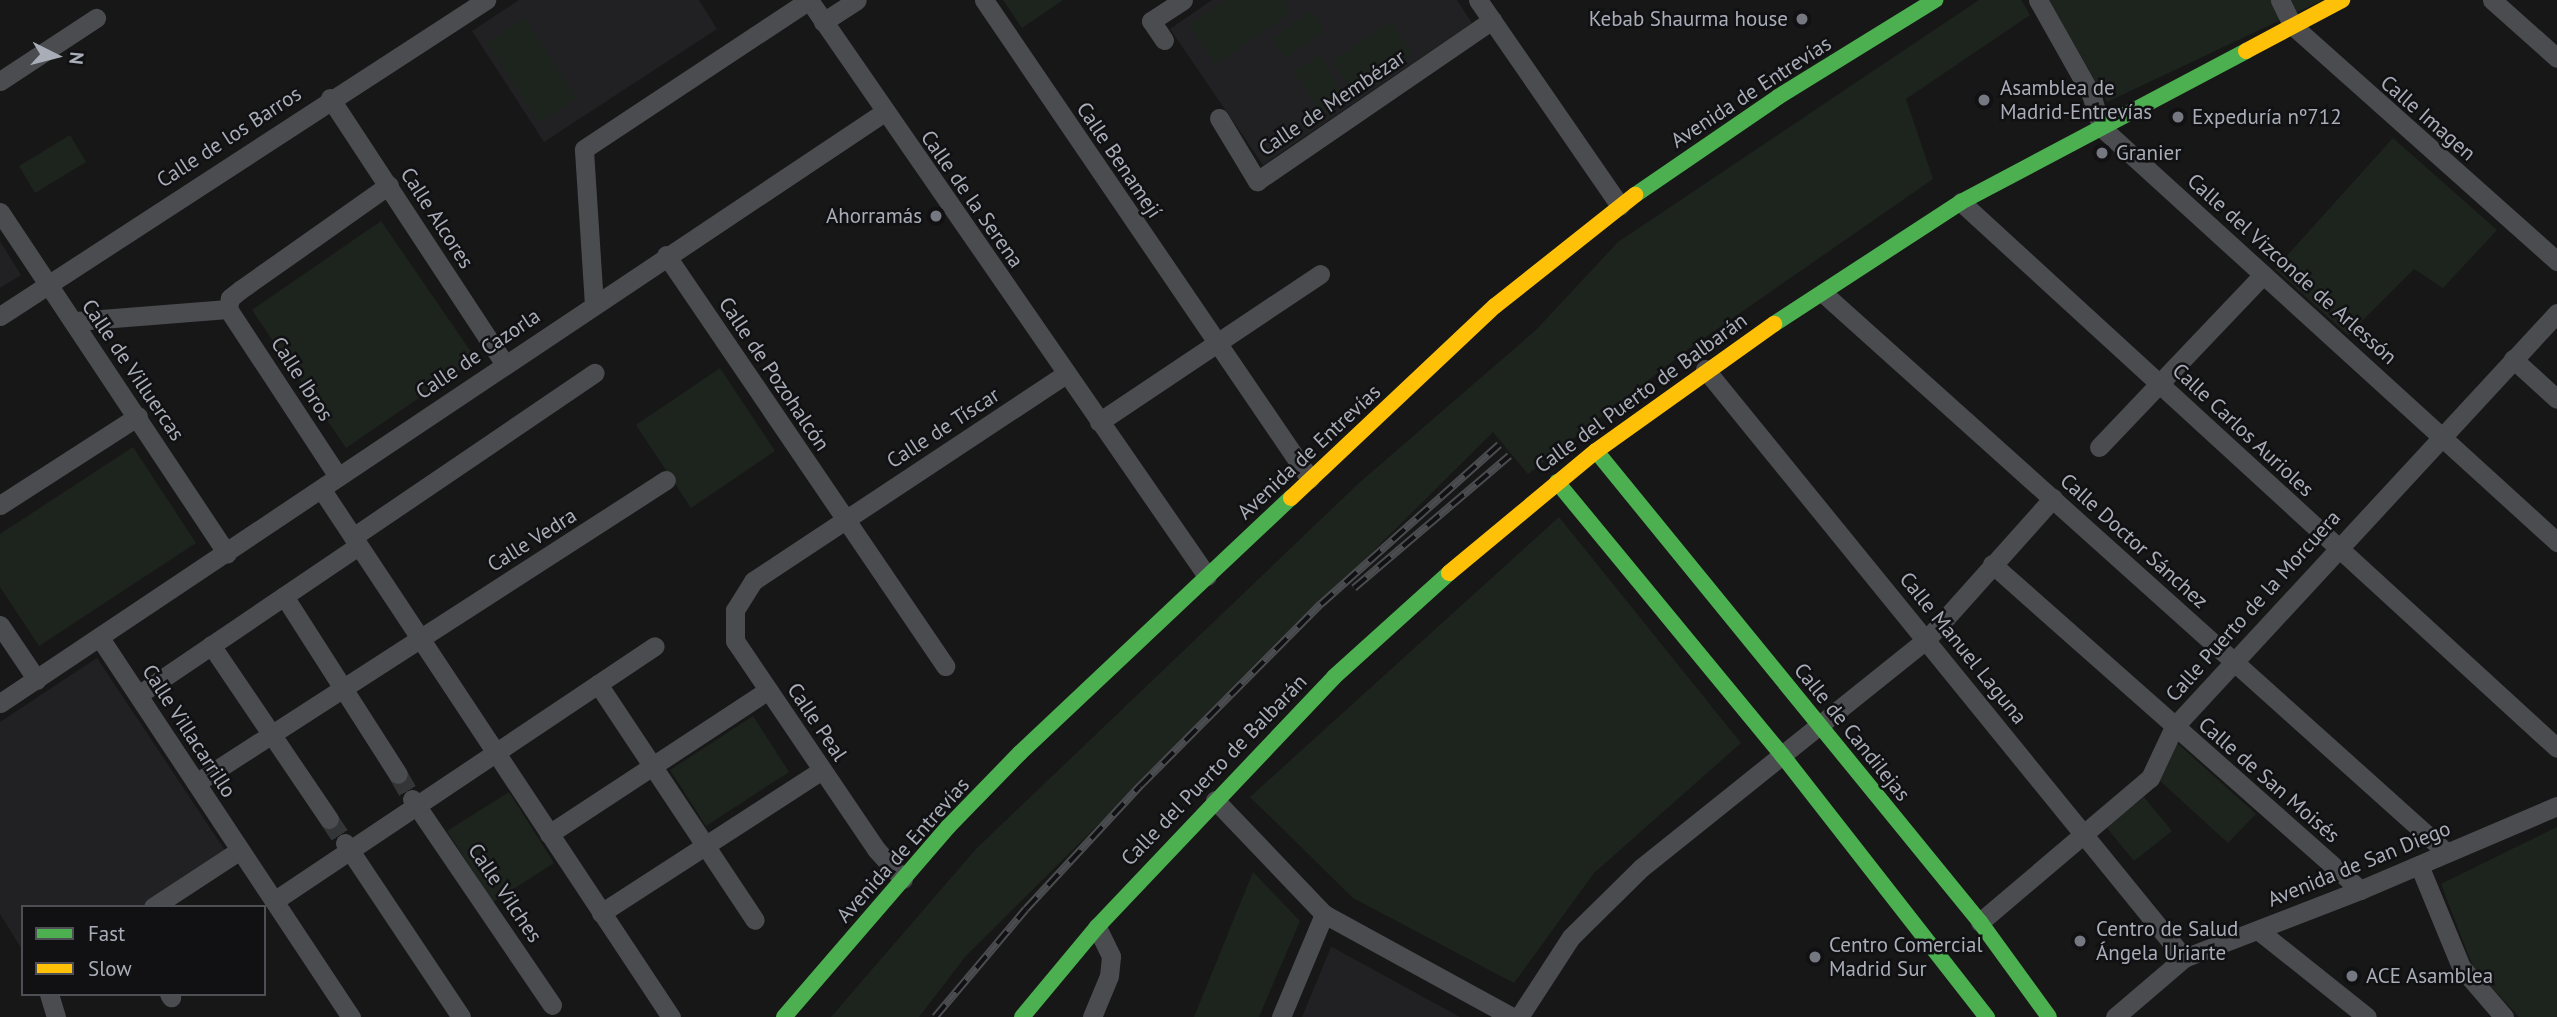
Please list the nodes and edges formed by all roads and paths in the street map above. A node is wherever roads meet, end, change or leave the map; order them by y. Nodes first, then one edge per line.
1 (486, 0) edge
2 (809, 0) edge
3 (857, 0) edge
4 (984, 0) edge
5 (1183, 0) edge
6 (1935, 0) edge
7 (2038, 0) edge
8 (2280, 0) edge
9 (2342, 0) edge
10 (2492, 0) edge
11 (1482, 1) edge
12 (96, 18) dead end
13 (1492, 20) junction
14 (823, 22) junction
15 (2292, 25) junction
16 (1164, 40) dead end
17 (2557, 58) edge
18 (0, 81) edge
19 (330, 98) junction
20 (884, 112) junction
21 (1219, 118) dead end
22 (2101, 127) junction
23 (389, 185) junction
24 (1961, 202) junction
25 (1620, 206) junction
26 (0, 212) edge
27 (666, 255) junction
28 (2557, 261) edge
29 (1320, 274) dead end
30 (2263, 275) junction
31 (45, 286) junction
32 (1823, 292) junction
33 (594, 305) junction
34 (228, 309) junction
35 (2557, 313) edge
36 (0, 316) edge
37 (76, 321) junction
38 (1217, 345) junction
39 (2513, 359) junction
40 (505, 364) junction
41 (1705, 369) junction
42 (594, 373) dead end
43 (1066, 374) junction
44 (2159, 383) junction
45 (2557, 399) edge
46 (138, 416) junction
47 (1099, 422) junction
48 (2441, 434) junction
49 (2099, 447) dead end
50 (1596, 451) junction
51 (337, 475) junction
52 (1617, 478) junction
53 (1310, 479) junction
54 (666, 480) dead end
55 (1557, 482) junction
56 (322, 490) junction
57 (2053, 498) junction
58 (0, 505) edge
59 (1582, 513) junction
60 (845, 519) junction
61 (356, 541) junction
62 (2557, 542) edge
63 (2338, 548) junction
64 (227, 554) junction
65 (1992, 564) junction
66 (1207, 576) junction
67 (753, 581) joint
68 (284, 596) junction
69 (0, 625) edge
70 (100, 638) junction
71 (1927, 639) junction
72 (423, 641) junction
73 (211, 645) junction
74 (655, 646) dead end
75 (2233, 663) junction
76 (945, 666) dead end
77 (37, 680) junction
78 (598, 684) junction
79 (340, 688) junction
80 (768, 690) junction
81 (138, 695) junction
82 (0, 703) edge
83 (1817, 723) junction
84 (2174, 727) junction
85 (273, 735) junction
86 (2557, 748) edge
87 (497, 755) junction
88 (1782, 755) junction
89 (653, 767) junction
90 (822, 770) junction
91 (398, 774) tunnel mouth
92 (196, 783) junction
93 (1215, 800) junction
94 (415, 803) junction
95 (2557, 806) edge
96 (329, 819) tunnel mouth
97 (548, 834) junction
98 (2085, 834) junction
99 (706, 845) junction
100 (347, 847) junction
101 (240, 850) junction
102 (2446, 852) junction
103 (2420, 864) junction
104 (902, 879) junction
105 (2360, 890) junction
106 (274, 901) junction
107 (156, 905) edge
108 (601, 913) junction
109 (1324, 914) junction
110 (755, 920) dead end
111 (1980, 922) junction
112 (1097, 928) junction
113 (2258, 930) junction
114 (2184, 958) junction
115 (50, 996) edge
116 (552, 1005) dead end
117 (2125, 1014) edge
118 (56, 1017) edge
119 (351, 1017) edge
120 (461, 1017) edge
121 (671, 1017) edge
122 (784, 1017) edge
123 (1022, 1017) edge
124 (1092, 1017) edge
125 (1281, 1017) edge
126 (1512, 1017) edge
127 (1519, 1017) edge
128 (1987, 1017) edge
129 (2049, 1017) edge
130 (2367, 1017) edge
131 (2504, 1017) edge

1 - 19 street, Calle de los Barros
2 - 14 street, Calle de la Serena
2 - 33 street
3 - 14 street
4 - 38 street, Calle Benamejí
5 - 16 street
6 - 25 street, Avenida de Entrevías
7 - 22 street
8 - 15 street, Calle Imagen
9 - 15 street, Calle del Puerto de Balbarán
10 - 17 street
11 - 13 street
12 - 18 street
13 - 21 street, Calle de Membézar
13 - 25 street
14 - 20 street, Calle de la Serena
15 - 22 street, Calle del Puerto de Balbarán
15 - 28 street, Calle Imagen
19 - 23 street, Calle Alcores
19 - 31 street, Calle de los Barros
20 - 27 street, Calle de Cazorla
20 - 43 street, Calle de la Serena
22 - 24 street, Calle del Puerto de Balbarán
22 - 30 street, Calle del Vizconde de Arlessón
23 - 34 street
23 - 40 street, Calle Alcores
24 - 32 street, Calle del Puerto de Balbarán
24 - 44 street, Calle Carlos Aurioles
25 - 53 street, Avenida de Entrevías
26 - 31 street, Calle de Villuercas
27 - 33 street, Calle de Cazorla
27 - 60 street, Calle de Pozohalcón
29 - 38 street
30 - 44 street
30 - 48 street, Calle del Vizconde de Arlessón
31 - 36 street, Calle de los Barros
31 - 37 street, Calle de Villuercas
32 - 41 street, Calle del Puerto de Balbarán
32 - 57 street, Calle Doctor Sánchez
33 - 40 street, Calle de Cazorla
34 - 37 street
34 - 51 street, Calle Ibros
35 - 39 street, Calle Puerto de la Morcuera
37 - 46 street, Calle de Villuercas
38 - 47 street
38 - 53 street, Calle Benamejí
39 - 45 street
39 - 48 street, Calle Puerto de la Morcuera
40 - 51 street, Calle de Cazorla
41 - 50 street, Calle del Puerto de Balbarán
41 - 71 street, Calle Manuel Laguna
42 - 61 street
43 - 47 street, Calle de la Serena
43 - 60 street, Calle de Tíscar
44 - 49 street
44 - 63 street, Calle Carlos Aurioles
46 - 58 street
46 - 64 street, Calle de Villuercas
47 - 66 street, Calle de la Serena
48 - 62 street, Calle del Vizconde de Arlessón
48 - 63 street, Calle Puerto de la Morcuera
50 - 52 street, Calle de Candilejas
50 - 55 street, Calle del Puerto de Balbarán
51 - 56 street, Calle de Cazorla
52 - 59 street
52 - 83 street, Calle de Candilejas
53 - 66 street, Avenida de Entrevías
54 - 72 street, Calle Vedra
55 - 59 street
55 - 93 street, Calle del Puerto de Balbarán
56 - 61 street
56 - 64 street, Calle de Cazorla
57 - 65 street
57 - 75 street, Calle Doctor Sánchez
59 - 88 street
60 - 67 street, Calle de Tíscar
60 - 76 street
61 - 68 street
61 - 72 street
63 - 75 street, Calle Puerto de la Morcuera
63 - 86 street, Calle Carlos Aurioles
64 - 70 street, Calle de Cazorla
65 - 71 street
65 - 84 street, Calle de San Moisés
66 - 104 street, Avenida de Entrevías
67 - 80 street, Calle Peal
68 - 73 street
68 - 79 street
69 - 77 street
70 - 77 street, Calle de Cazorla
70 - 81 street, Calle Villacarrillo
71 - 83 street
71 - 98 street, Calle Manuel Laguna
72 - 79 street
72 - 87 street
73 - 81 street
73 - 85 street
74 - 78 street
75 - 84 street, Calle Puerto de la Morcuera
75 - 102 street, Calle Doctor Sánchez
77 - 82 street, Calle de Cazorla
78 - 87 street
78 - 89 street
79 - 85 street
79 - 91 street
80 - 89 street
80 - 90 street, Calle Peal
81 - 92 street, Calle Villacarrillo
83 - 88 street
83 - 111 street, Calle de Candilejas
84 - 98 street, Calle Puerto de la Morcuera
84 - 105 street, Calle de San Moisés
85 - 92 street
85 - 96 street
87 - 94 street
87 - 97 street
88 - 127 street
88 - 128 street
89 - 97 street
89 - 99 street
90 - 99 street
90 - 104 street, Calle Peal
92 - 101 street, Calle Villacarrillo
93 - 109 street
93 - 112 street, Calle del Puerto de Balbarán
94 - 100 street
94 - 116 street, Calle Vilches
95 - 102 street, Avenida de San Diego
97 - 108 street
98 - 111 street, Calle Puerto de la Morcuera
98 - 114 street, Calle Manuel Laguna
99 - 108 street
99 - 110 street
100 - 106 street
100 - 120 street
101 - 106 street, Calle Villacarrillo
101 - 107 street
102 - 103 street, Avenida de San Diego
103 - 105 street, Avenida de San Diego
103 - 131 street
104 - 122 street, Avenida de Entrevías
105 - 113 street, Avenida de San Diego
106 - 119 street, Calle Villacarrillo
108 - 121 street
109 - 125 street
109 - 126 street
111 - 129 street, Calle de Candilejas
112 - 123 street, Calle del Puerto de Balbarán
112 - 124 street
113 - 114 street, Avenida de San Diego
113 - 130 street
114 - 117 street, Avenida de San Diego
115 - 118 street

